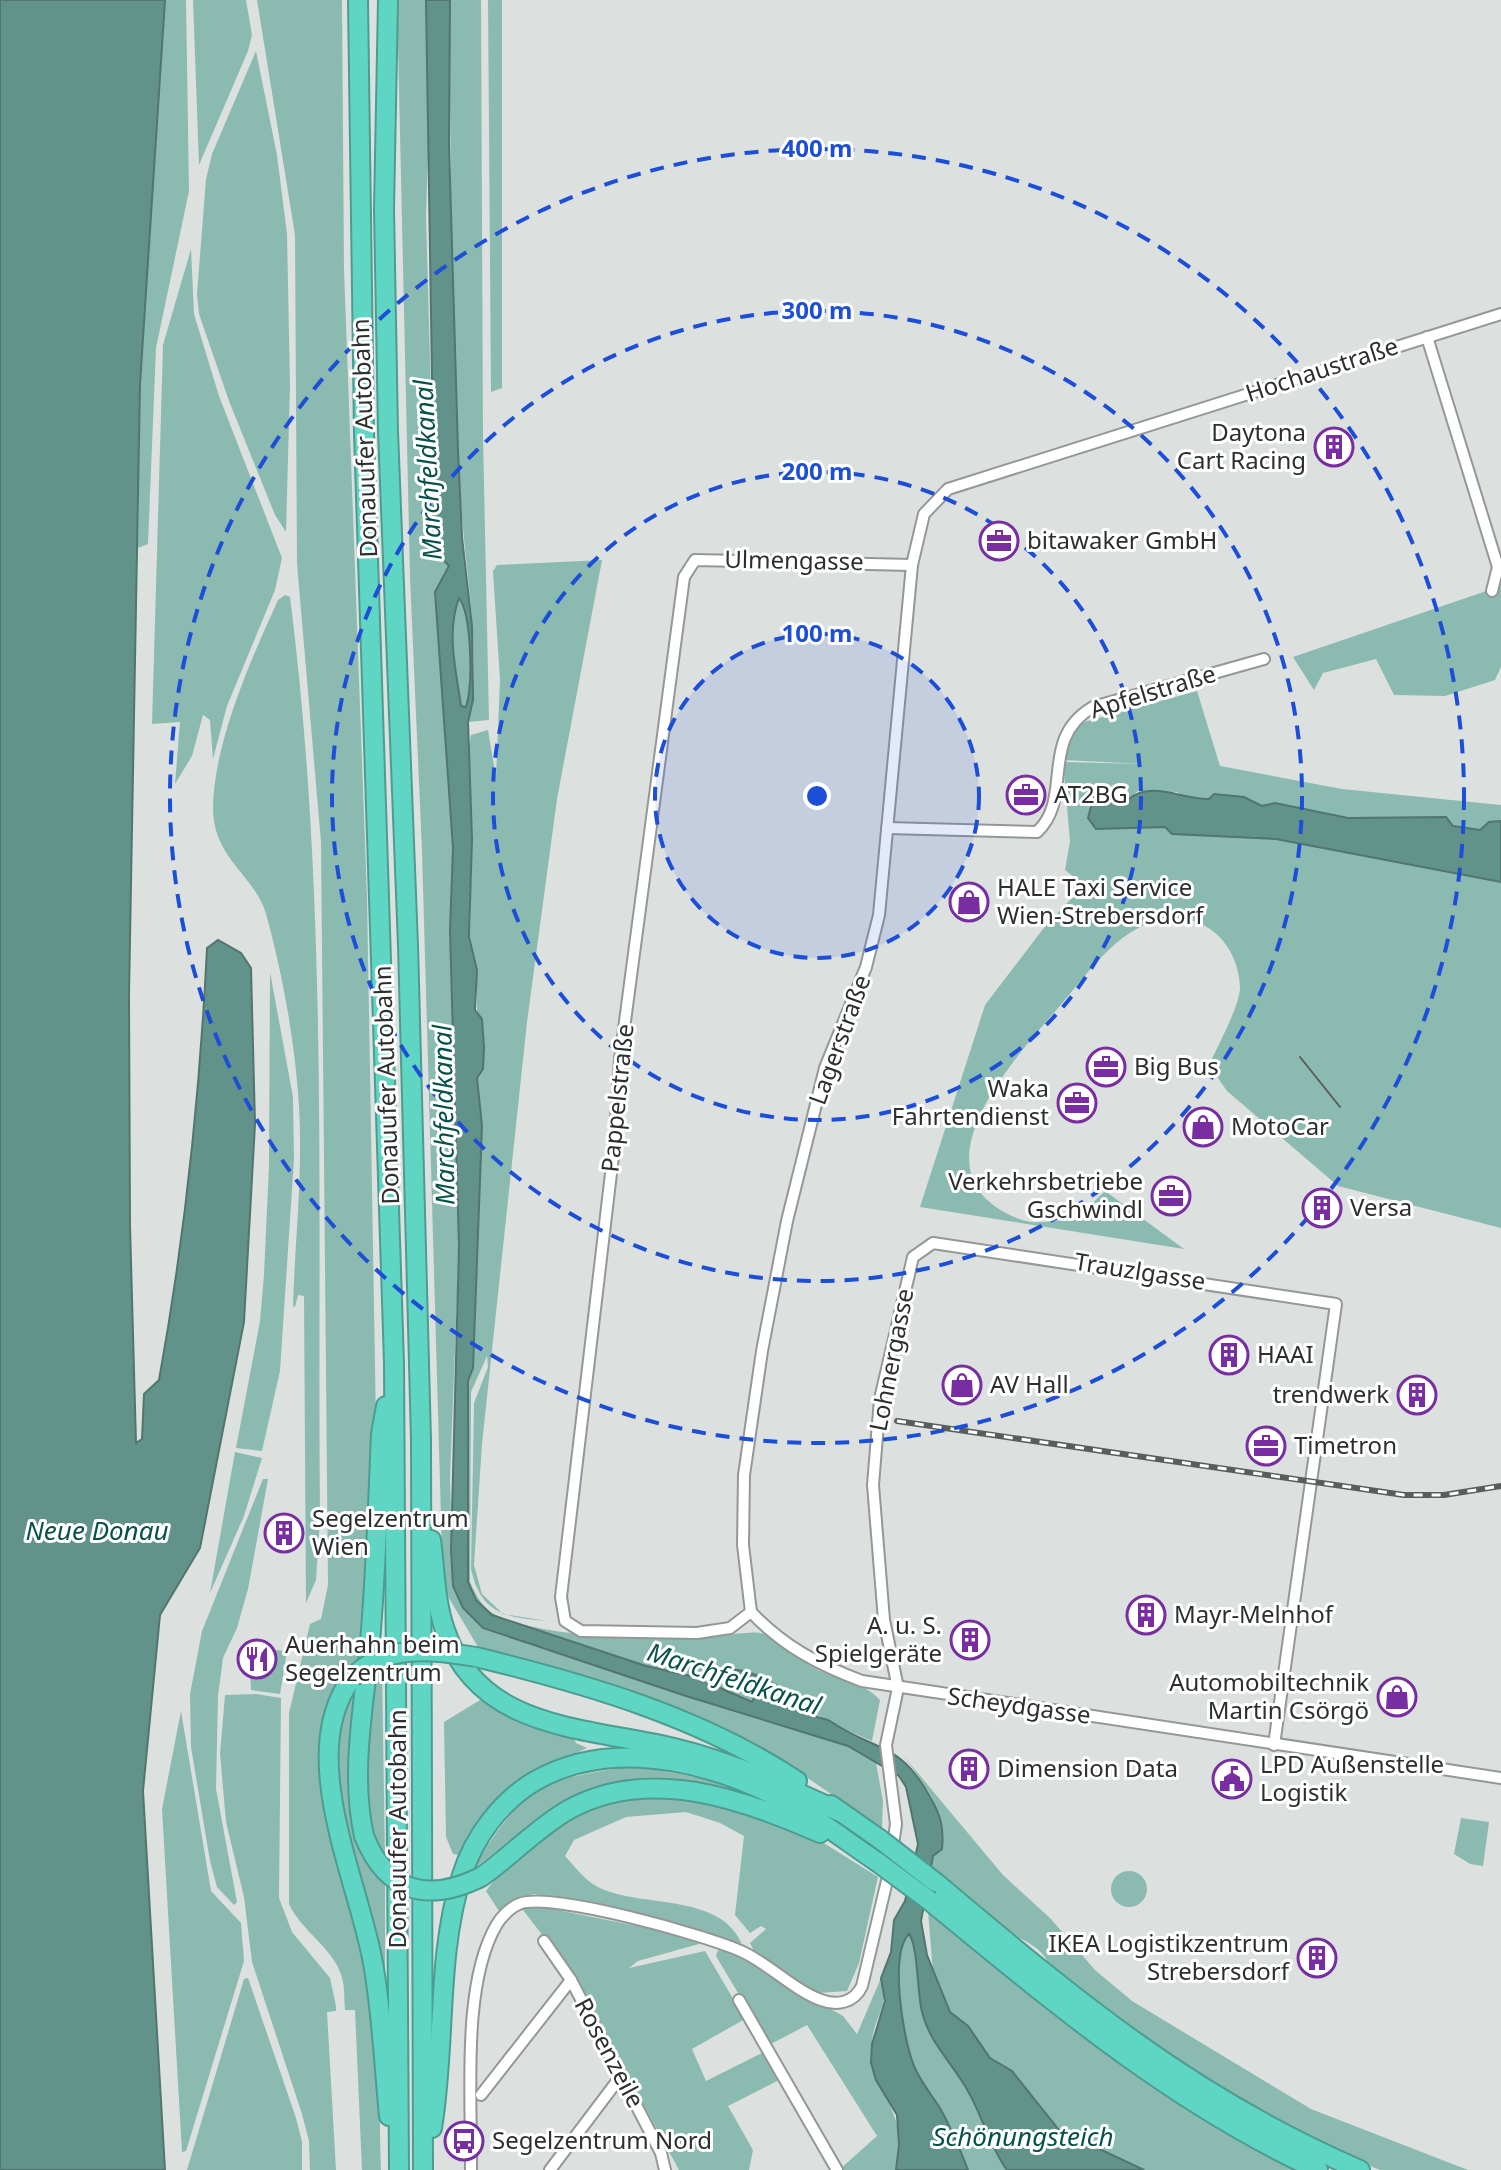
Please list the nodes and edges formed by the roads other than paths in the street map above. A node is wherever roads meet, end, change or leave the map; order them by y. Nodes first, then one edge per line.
1 (358, 0) edge
2 (388, 0) edge
3 (1501, 314) edge
4 (1427, 337) junction
5 (924, 514) joint
6 (912, 565) junction
7 (684, 577) joint
8 (1492, 591) dead end
9 (1264, 659) dead end
10 (887, 828) junction
11 (943, 1242) joint
12 (394, 1363) junction
13 (421, 1470) junction
14 (751, 1612) junction
15 (898, 1688) junction
16 (1274, 1745) junction
17 (1501, 1778) edge
18 (838, 1811) junction
19 (853, 1846) junction
20 (544, 1941) dead end
21 (571, 1980) junction
22 (739, 2000) dead end
23 (621, 2076) junction
24 (481, 2095) dead end
25 (398, 2170) edge
26 (424, 2170) edge
27 (471, 2170) edge
28 (550, 2170) edge
29 (665, 2170) edge
30 (837, 2170) edge
31 (1318, 2170) edge
32 (1360, 2170) edge

1 - 12 highway, Donauufer Autobahn
2 - 13 highway, Donauufer Autobahn
3 - 4 street, Hochaustraße
4 - 5 street, Hochaustraße
4 - 8 street
5 - 6 street, Lagerstraße
6 - 7 street, Ulmengasse
6 - 10 street, Lagerstraße
7 - 14 street, Pappelstraße
9 - 10 street, Apfelstraße
10 - 14 street, Lagerstraße
11 - 15 street, Lohnergasse
11 - 16 street, Trauzlgasse
12 - 19 highway, bridge
12 - 25 highway, Donauufer Autobahn
13 - 18 highway
13 - 26 highway, Donauufer Autobahn
14 - 15 street, Scheydgasse
15 - 16 street, Scheydgasse
15 - 27 street
16 - 17 street, Scheydgasse
18 - 25 highway, bridge
18 - 32 highway, bridge
19 - 26 highway
19 - 31 highway, bridge
20 - 21 street, Rosenzeile
21 - 23 street, Rosenzeile
21 - 24 street
22 - 30 street
23 - 28 street
23 - 29 street, Rosenzeile

